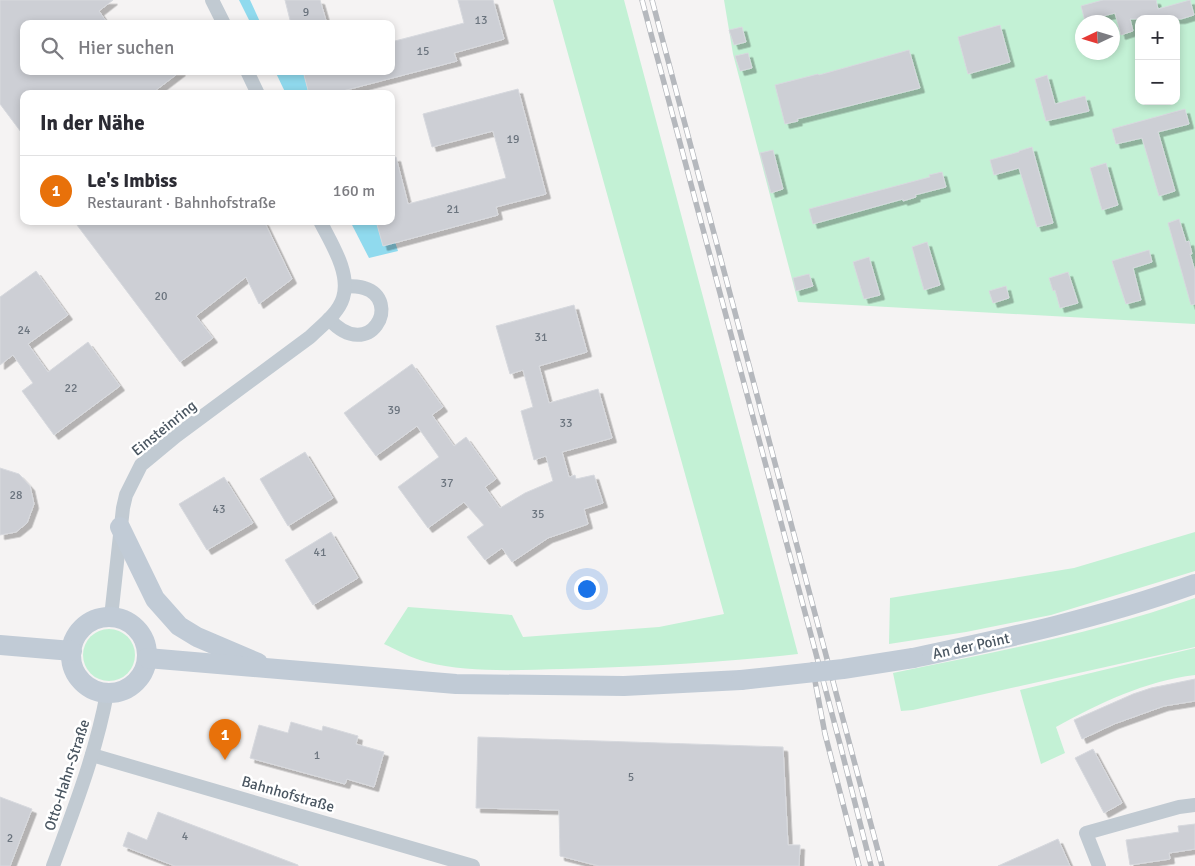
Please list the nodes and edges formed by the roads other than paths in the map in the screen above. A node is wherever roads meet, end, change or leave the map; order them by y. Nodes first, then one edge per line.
1 (212, 0) edge
2 (222, 20) edge
3 (249, 75) edge
4 (256, 90) edge
5 (322, 225) edge
6 (345, 286) junction
7 (329, 318) junction
8 (120, 528) junction
9 (1195, 584) edge
10 (111, 617) junction
11 (0, 645) edge
12 (72, 652) junction
13 (147, 658) junction
14 (272, 669) junction
15 (107, 693) junction
16 (92, 755) junction
17 (1195, 805) edge
18 (53, 866) edge
19 (473, 866) edge
20 (1099, 866) edge

1 - 2 street
3 - 4 street
5 - 6 street
6 - 7 street, Einsteinring
6 - 7 street
7 - 8 street, Einsteinring
8 - 10 street, Einsteinring
8 - 14 street
9 - 14 street, An der Point, bridge
10 - 12 street
10 - 13 street
11 - 12 street
12 - 15 street
13 - 14 street, An der Point
13 - 15 street
15 - 16 street, Otto-Hahn-Straße
16 - 18 street, Otto-Hahn-Straße
16 - 19 street, Bahnhofstraße
17 - 20 street

